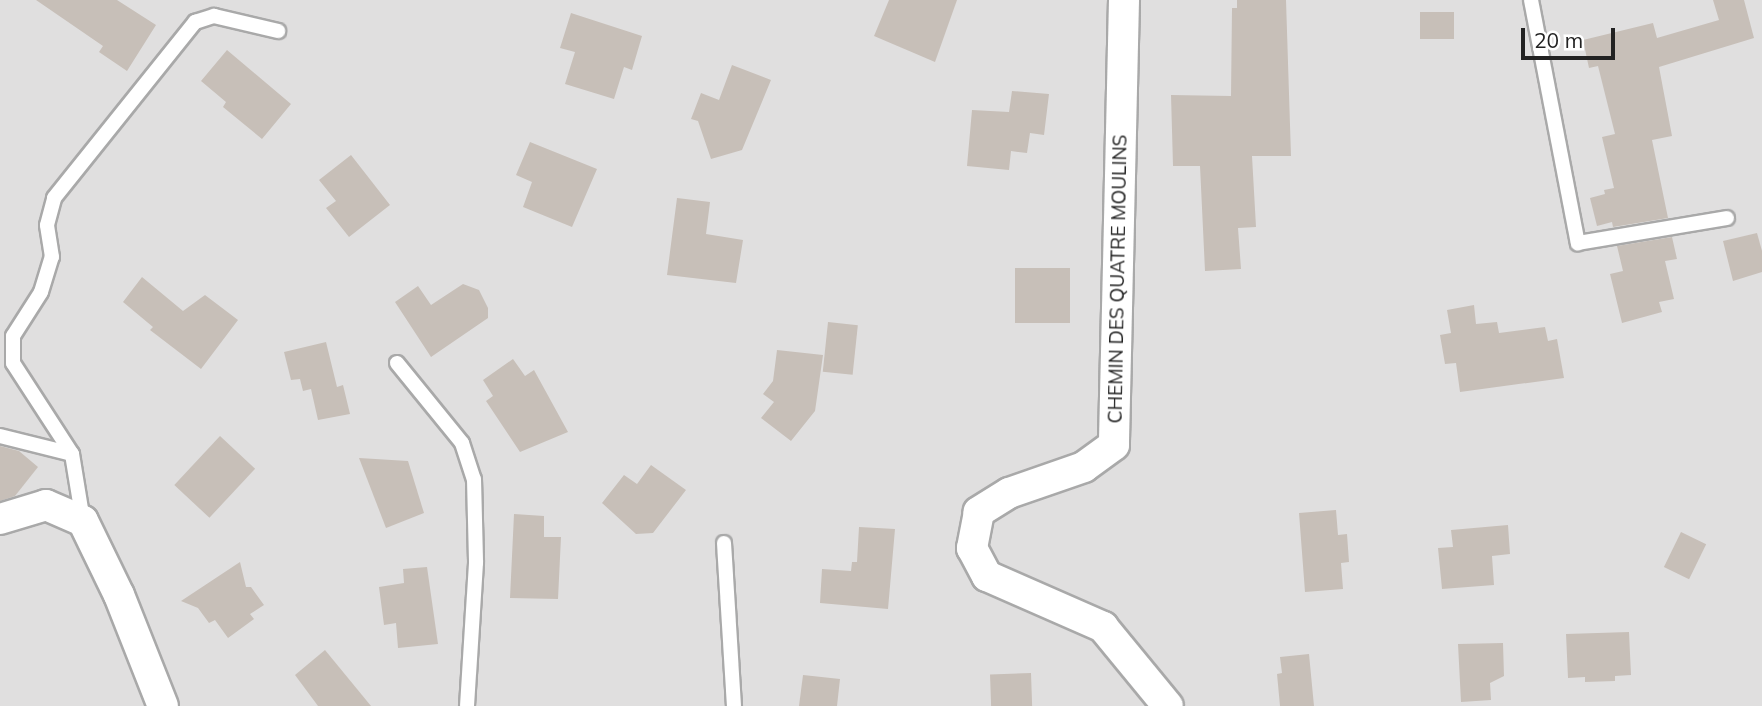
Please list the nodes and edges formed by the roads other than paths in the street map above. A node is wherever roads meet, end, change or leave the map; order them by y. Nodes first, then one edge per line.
1 (1124, 0) edge
2 (1531, 0) edge
3 (278, 31) dead end
4 (1727, 218) dead end
5 (397, 363) dead end
6 (0, 436) edge
7 (72, 454) junction
8 (0, 519) edge
9 (83, 521) junction
10 (724, 543) dead end
11 (163, 706) edge
12 (467, 706) edge
13 (734, 706) edge
14 (1168, 706) edge

1 - 14 street, CHEMIN DES QUATRE MOULINS
2 - 4 lane
3 - 7 lane
5 - 12 lane
6 - 7 lane
7 - 9 lane
8 - 9 street
9 - 11 street
10 - 13 lane

